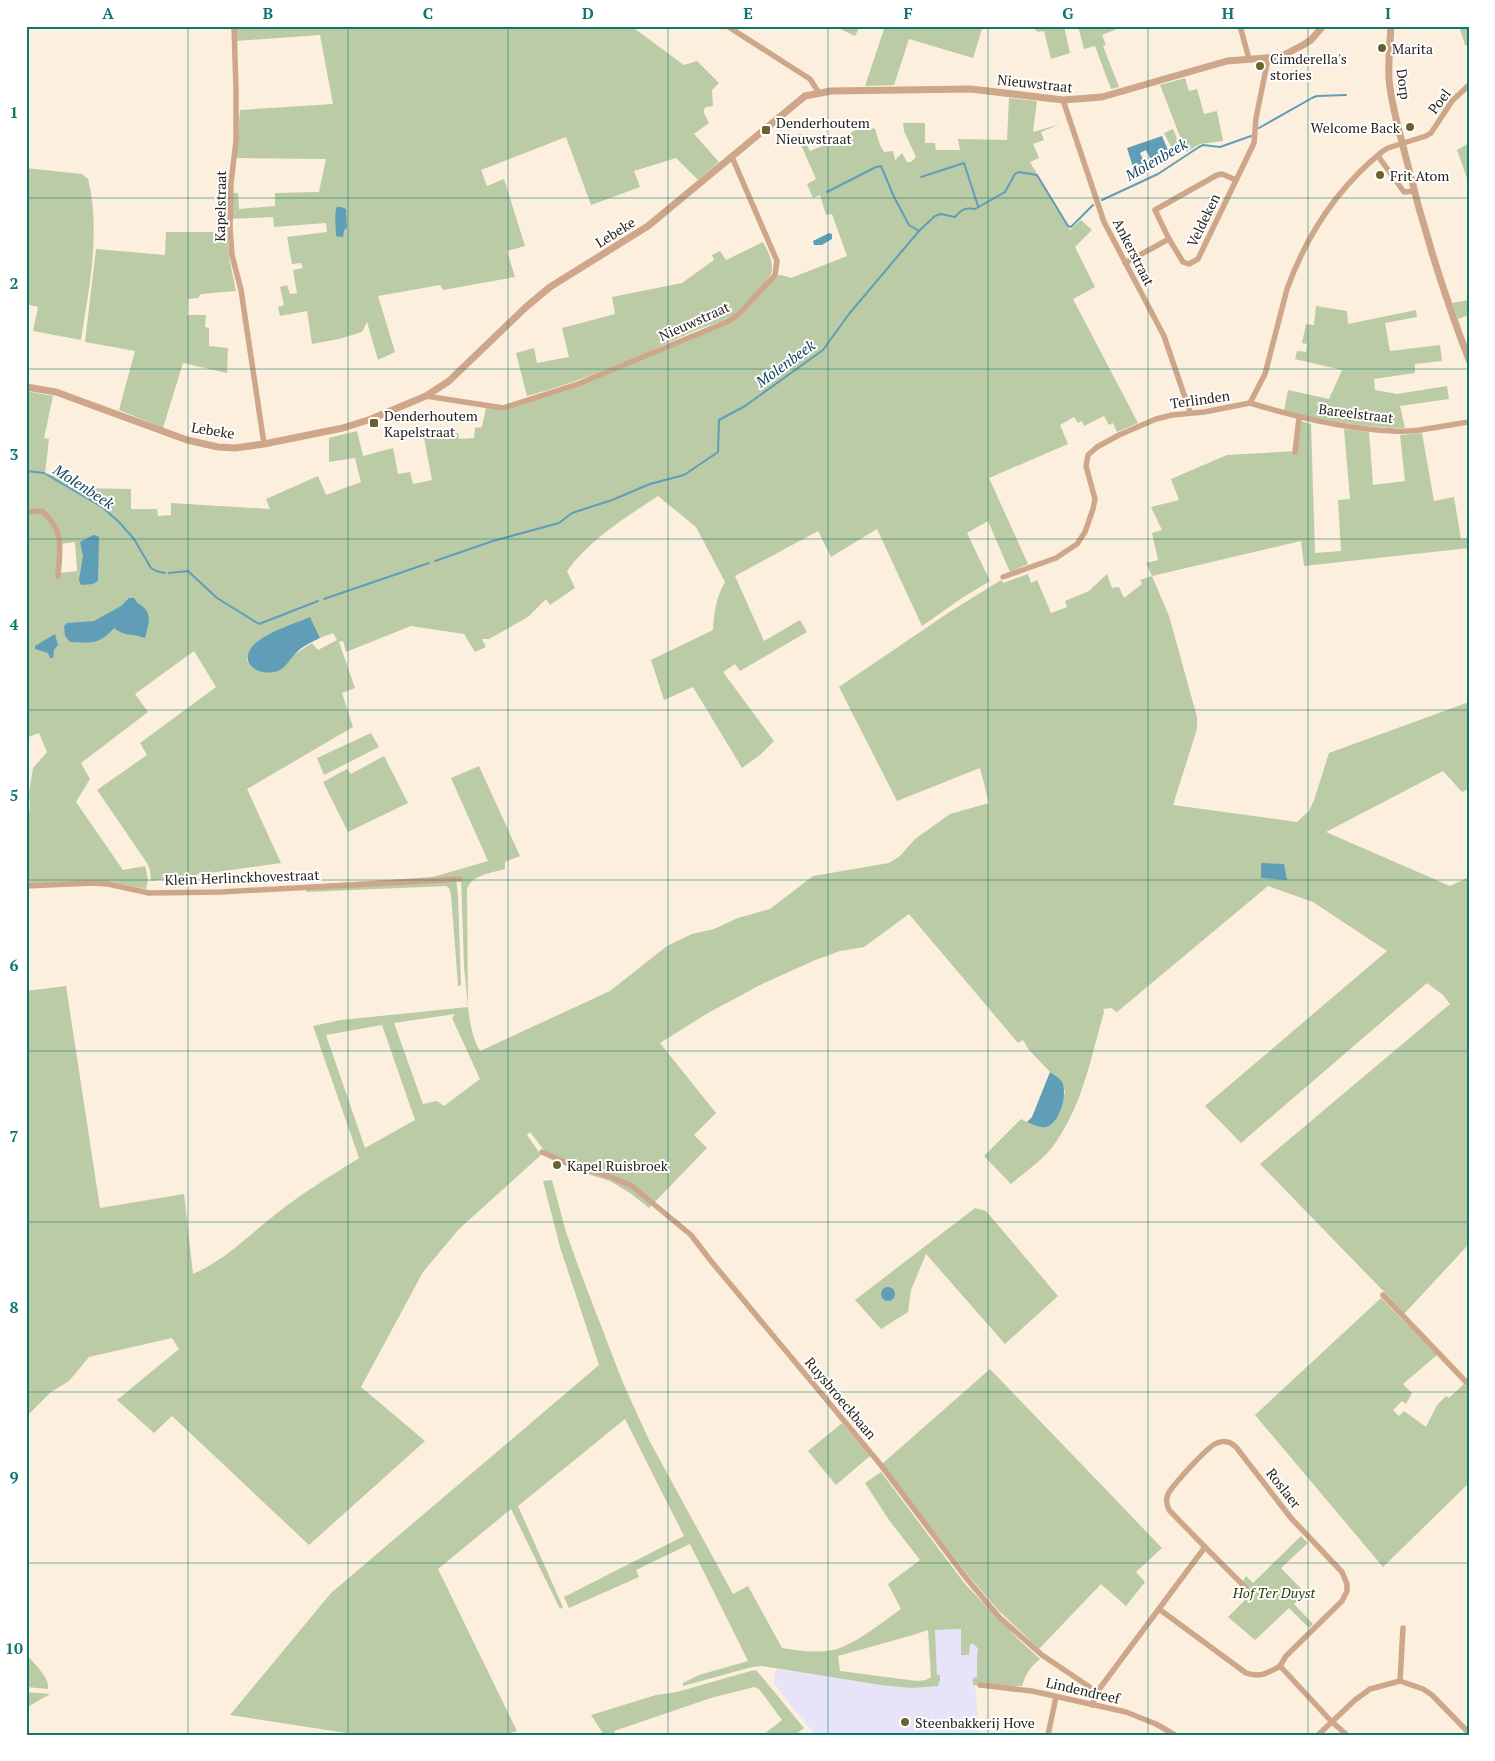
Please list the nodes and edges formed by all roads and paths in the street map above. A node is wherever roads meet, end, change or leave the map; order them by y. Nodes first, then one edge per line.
1 (234, 26) edge
2 (727, 26) edge
3 (1240, 26) edge
4 (1323, 26) edge
5 (1391, 26) edge
6 (1249, 59) junction
7 (1268, 59) junction
8 (1469, 85) edge
9 (819, 92) junction
10 (1063, 100) junction
11 (1402, 144) junction
12 (1378, 156) junction
13 (732, 157) junction
14 (1236, 180) junction
15 (1414, 191) junction
16 (1169, 239) junction
17 (1125, 263) junction
18 (1469, 360) edge
19 (26, 387) edge
20 (426, 396) junction
21 (1250, 403) junction
22 (1190, 412) junction
23 (1299, 418) junction
24 (1469, 422) edge
25 (264, 444) junction
26 (1295, 452) dead end
27 (26, 512) edge
28 (58, 576) dead end
29 (1003, 577) dead end
30 (460, 879) dead end
31 (26, 886) edge
32 (542, 1152) dead end
33 (1383, 1296) dead end
34 (1469, 1385) edge
35 (1205, 1547) junction
36 (1245, 1587) dead end
37 (1159, 1609) junction
38 (1403, 1628) dead end
39 (1280, 1666) junction
40 (1400, 1681) junction
41 (980, 1685) dead end
42 (1097, 1692) junction
43 (1056, 1697) junction
44 (1092, 1705) junction
45 (1332, 1721) junction
46 (1469, 1733) edge
47 (1048, 1735) edge
48 (1175, 1735) edge
49 (1318, 1735) edge
50 (1347, 1735) edge

1 - 25 street, Kapelstraat
2 - 9 street
3 - 6 street
4 - 7 street, Nieuwstraat
5 - 11 street, Dorp
6 - 7 street, Nieuwstraat
6 - 10 street, Nieuwstraat
7 - 14 street, Veldeken
8 - 11 street, Poel
9 - 10 street, Nieuwstraat
9 - 13 street, Lebeke
10 - 17 street, Ankerstraat
11 - 12 street, Terlinden
11 - 15 street, Dorp
12 - 15 street
12 - 21 street, Terlinden
13 - 20 street, Lebeke
13 - 20 street, Nieuwstraat
14 - 16 street, Veldeken
14 - 16 street, Veldeken
15 - 18 street, Dorp
16 - 17 street, Veldeken
17 - 22 street, Ankerstraat
19 - 25 street, Lebeke
20 - 25 street, Lebeke
21 - 22 street, Terlinden
21 - 23 street, Bareelstraat
22 - 29 street, Terlinden
23 - 24 street, Bareelstraat
23 - 26 street, Bareelstraat
27 - 28 street
30 - 31 street, Klein Herlinckhovestraat
32 - 42 street, Ruysbroeckbaan
33 - 34 street
35 - 36 street, Roslaer
35 - 37 street
35 - 39 street, Roslaer
37 - 39 street, Roslaer
37 - 42 street
38 - 40 street
39 - 45 street
40 - 45 street
40 - 46 street
41 - 43 street, Lindendreef
42 - 44 street
43 - 44 street, Lindendreef
43 - 47 street
44 - 48 street, Lindendreef
45 - 49 street
45 - 50 street

